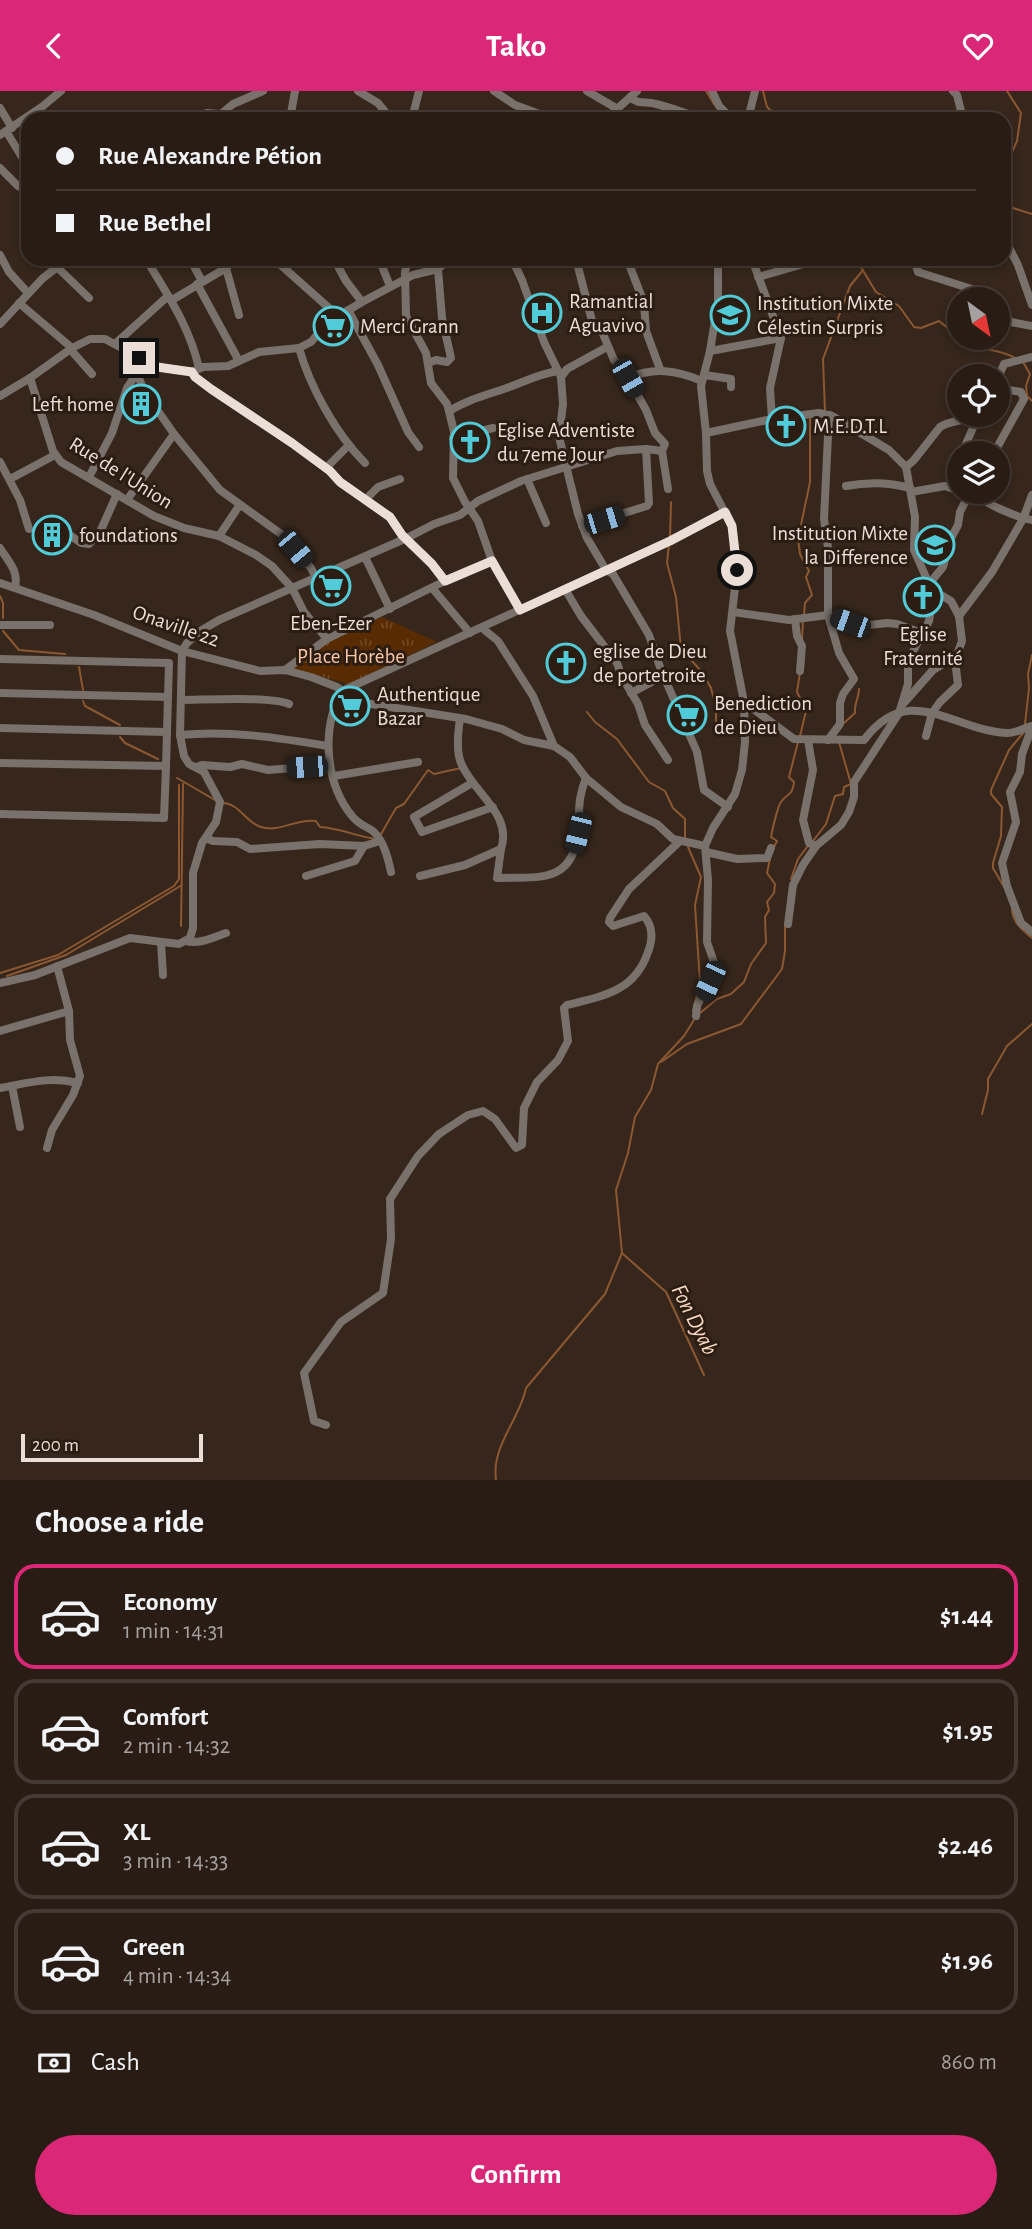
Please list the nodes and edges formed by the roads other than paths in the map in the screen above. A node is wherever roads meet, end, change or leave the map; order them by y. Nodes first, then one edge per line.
1 (263, 91) edge
2 (295, 91) edge
3 (358, 91) edge
4 (419, 91) edge
5 (494, 91) edge
6 (587, 91) edge
7 (712, 91) edge
8 (754, 91) edge
9 (953, 91) edge
10 (57, 92) edge
11 (633, 94) edge
12 (0, 108) edge
13 (617, 108) junction
14 (524, 109) junction
15 (31, 112) edge
16 (224, 112) edge
17 (291, 112) edge
18 (385, 112) edge
19 (414, 112) edge
20 (522, 112) edge
21 (533, 112) edge
22 (613, 112) edge
23 (677, 112) edge
24 (725, 112) edge
25 (750, 112) edge
26 (961, 112) edge
27 (21, 120) edge
28 (6, 131) edge
29 (21, 156) edge
30 (0, 168) edge
31 (21, 187) edge
32 (1011, 252) edge
33 (0, 255) edge
34 (150, 266) edge
35 (193, 266) edge
36 (282, 266) edge
37 (338, 266) edge
38 (382, 266) edge
39 (407, 266) edge
40 (441, 266) edge
41 (515, 266) edge
42 (578, 266) edge
43 (629, 266) edge
44 (718, 266) edge
45 (754, 266) edge
46 (796, 266) edge
47 (917, 266) edge
48 (57, 267) joint
49 (226, 268) joint
50 (438, 269) junction
51 (758, 277) junction
52 (405, 279) junction
53 (199, 283) junction
54 (390, 286) junction
55 (965, 287) edge
56 (28, 293) junction
57 (89, 298) dead end
58 (170, 298) junction
59 (362, 302) junction
60 (19, 303) junction
61 (1032, 305) edge
62 (348, 310) junction
63 (239, 314) dead end
64 (338, 316) junction
65 (1010, 321) edge
66 (0, 324) edge
67 (1032, 326) edge
68 (781, 338) junction
69 (115, 344) junction
70 (607, 347) junction
71 (299, 348) junction
72 (71, 349) junction
73 (710, 351) junction
74 (1032, 357) edge
75 (139, 358) junction
76 (239, 361) junction
77 (428, 363) junction
78 (1004, 364) edge
79 (660, 369) junction
80 (196, 370) junction
81 (137, 373) junction
82 (92, 374) dead end
83 (560, 374) junction
84 (30, 378) junction
85 (628, 378) junction
86 (704, 378) junction
87 (731, 387) dead end
88 (1010, 390) edge
89 (0, 396) edge
90 (449, 411) junction
91 (829, 415) junction
92 (772, 419) junction
93 (947, 423) edge
94 (1010, 424) edge
95 (493, 428) dead end
96 (706, 433) junction
97 (174, 434) junction
98 (453, 438) junction
99 (348, 446) junction
100 (419, 447) dead end
101 (646, 449) junction
102 (662, 451) junction
103 (55, 456) junction
104 (0, 462) edge
105 (365, 463) dead end
106 (906, 467) junction
107 (326, 468) junction
108 (566, 468) junction
109 (89, 477) junction
110 (10, 479) junction
111 (400, 479) dead end
112 (527, 479) junction
113 (846, 486) dead end
114 (947, 486) edge
115 (668, 489) dead end
116 (910, 490) junction
117 (117, 494) junction
118 (1032, 495) edge
119 (366, 499) junction
120 (127, 500) junction
121 (963, 504) edge
122 (992, 504) edge
123 (239, 506) junction
124 (469, 509) junction
125 (725, 512) junction
126 (1028, 520) edge
127 (50, 521) dead end
128 (546, 523) dead end
129 (582, 526) junction
130 (29, 529) dead end
131 (219, 536) junction
132 (407, 538) junction
133 (0, 548) edge
134 (365, 557) junction
135 (492, 561) junction
136 (606, 570) junction
137 (316, 577) junction
138 (445, 581) junction
139 (0, 583) edge
140 (15, 587) junction
141 (932, 587) junction
142 (292, 588) junction
143 (433, 589) junction
144 (565, 589) junction
145 (390, 609) junction
146 (520, 610) junction
147 (733, 612) junction
148 (828, 615) junction
149 (959, 617) junction
150 (795, 619) junction
151 (0, 625) edge
152 (50, 625) dead end
153 (482, 628) junction
154 (470, 633) junction
155 (922, 633) junction
156 (327, 639) junction
157 (179, 650) junction
158 (958, 655) junction
159 (0, 659) edge
160 (169, 663) junction
161 (285, 670) junction
162 (800, 671) dead end
163 (663, 676) junction
164 (342, 691) junction
165 (0, 693) edge
166 (631, 693) junction
167 (168, 697) junction
168 (181, 701) junction
169 (744, 702) junction
170 (289, 704) dead end
171 (899, 710) junction
172 (932, 713) junction
173 (460, 719) junction
174 (1032, 726) edge
175 (0, 728) edge
176 (167, 732) junction
177 (180, 735) junction
178 (926, 736) dead end
179 (808, 740) junction
180 (828, 740) junction
181 (328, 746) junction
182 (554, 746) junction
183 (668, 760) dead end
184 (418, 762) dead end
185 (0, 763) edge
186 (330, 765) junction
187 (166, 766) junction
188 (196, 767) junction
189 (334, 776) junction
190 (586, 778) junction
191 (472, 783) junction
192 (493, 807) junction
193 (729, 807) junction
194 (0, 814) edge
195 (206, 838) junction
196 (380, 841) junction
197 (680, 841) junction
198 (364, 846) junction
199 (816, 846) junction
200 (771, 848) dead end
201 (501, 849) junction
202 (706, 849) junction
203 (391, 872) dead end
204 (306, 876) dead end
205 (421, 876) dead end
206 (788, 923) dead end
207 (1032, 932) edge
208 (226, 933) dead end
209 (186, 941) junction
210 (161, 942) junction
211 (57, 966) junction
212 (163, 975) dead end
213 (0, 983) edge
214 (69, 1011) junction
215 (696, 1016) dead end
216 (0, 1031) edge
217 (78, 1083) junction
218 (12, 1086) junction
219 (0, 1088) edge
220 (20, 1127) dead end
221 (47, 1147) dead end
222 (326, 1425) dead end

1 - 16 street
2 - 17 street
3 - 18 street
4 - 19 street
5 - 14 street
6 - 13 street
7 - 24 street
8 - 25 street
9 - 26 street
10 - 15 street
11 - 13 street
11 - 23 street
12 - 28 street
13 - 22 street
14 - 20 street
14 - 21 street
27 - 28 street
28 - 29 street
30 - 31 street
32 - 61 street
33 - 56 street
34 - 58 street
35 - 53 street
36 - 64 street
37 - 59 street
38 - 54 street
39 - 52 street
40 - 50 street
41 - 83 street
42 - 70 street
43 - 79 street
44 - 73 street
45 - 51 street
46 - 51 street
47 - 55 street
48 - 56 street
48 - 57 street
49 - 53 street
49 - 63 street
50 - 52 street
50 - 77 street
51 - 68 street
52 - 54 street
52 - 77 street
53 - 58 street
53 - 76 street
54 - 59 street
56 - 60 street
58 - 69 street
58 - 80 street
59 - 62 street
60 - 66 street
60 - 72 street
62 - 64 street
62 - 100 street
64 - 71 street
65 - 67 street
68 - 73 street
68 - 92 street
69 - 72 street
69 - 75 street
70 - 83 street
70 - 85 street
71 - 76 street
71 - 99 street
72 - 82 street
72 - 84 street
73 - 86 street
74 - 78 street
75 - 80 street
75 - 81 street
76 - 80 street
77 - 90 street
79 - 85 street
79 - 86 street
80 - 107 street
81 - 97 street
81 - 109 street
83 - 90 street
83 - 108 street
84 - 89 street
84 - 103 street, Rue de l'Union
85 - 102 street
86 - 87 street
86 - 96 street
88 - 94 street
90 - 98 street
91 - 92 street
91 - 106 street
91 - 148 street
92 - 96 street
93 - 106 street
95 - 98 street
96 - 125 street
97 - 120 street
97 - 123 street
98 - 124 street
99 - 105 street
99 - 107 street
101 - 102 street
101 - 108 street
101 - 129 street
102 - 115 street
103 - 109 street, Rue de l'Union
103 - 110 street
104 - 110 street
106 - 116 street
107 - 119 street
108 - 112 street
108 - 129 street
109 - 117 street, Rue de l'Union
110 - 130 street
111 - 119 street
112 - 124 street
112 - 128 street
113 - 116 street
114 - 116 street
116 - 141 street
117 - 120 street, Rue de l'Union
117 - 127 street
118 - 126 street
119 - 132 street
120 - 131 street, Rue de l'Union
121 - 141 street
122 - 126 street
123 - 131 street
123 - 137 street
124 - 132 street
124 - 135 street
125 - 136 street
125 - 147 street
126 - 149 street
129 - 136 street
131 - 142 street, Rue de l'Union
132 - 134 street
132 - 138 street
133 - 140 street
134 - 137 street
134 - 145 street
135 - 138 street
135 - 146 street
136 - 144 street
136 - 163 street
137 - 142 street
138 - 143 street
139 - 140 street, Onaville 22
140 - 157 street, Onaville 22
141 - 149 street
141 - 155 street
142 - 156 street, Rue de l'Union
142 - 157 street
143 - 145 street
143 - 154 street
144 - 146 street
144 - 166 street
145 - 156 street
146 - 153 street
147 - 150 street
147 - 169 street
148 - 150 street
148 - 155 street
148 - 180 street
149 - 158 street
150 - 162 street
151 - 152 street
153 - 154 street
153 - 182 street
154 - 164 street
155 - 171 street
156 - 161 street
157 - 160 street
157 - 161 street, Onaville 22
157 - 168 street
158 - 171 street
158 - 172 street
159 - 160 street
160 - 167 street
161 - 164 street, Onaville 22
163 - 166 street
163 - 193 street
164 - 173 street, Onaville 22
164 - 181 street
165 - 167 street
166 - 183 street
167 - 176 street
168 - 170 street
168 - 177 street
169 - 179 street
169 - 193 street
171 - 172 street
171 - 180 street
171 - 199 street
172 - 174 street
172 - 178 street
173 - 182 street, Onaville 22
173 - 191 street
174 - 207 street
175 - 176 street
176 - 187 street
177 - 181 street
177 - 188 street
179 - 180 street
179 - 199 street
181 - 186 street
182 - 190 street
184 - 189 street
185 - 187 street
186 - 188 street
186 - 189 street
187 - 194 street
188 - 195 street
189 - 196 street
190 - 197 street
190 - 201 street
191 - 192 street
191 - 192 street
192 - 201 street
193 - 202 street
195 - 198 street
195 - 209 street
196 - 198 street
196 - 203 street
197 - 202 street
197 - 222 street
198 - 204 street
199 - 206 street
200 - 202 street
201 - 205 street
202 - 215 street
208 - 209 street
209 - 210 street
210 - 211 street
210 - 212 street
211 - 213 street
211 - 214 street
214 - 216 street
214 - 217 street
217 - 218 street
217 - 221 street
218 - 219 street
218 - 220 street

